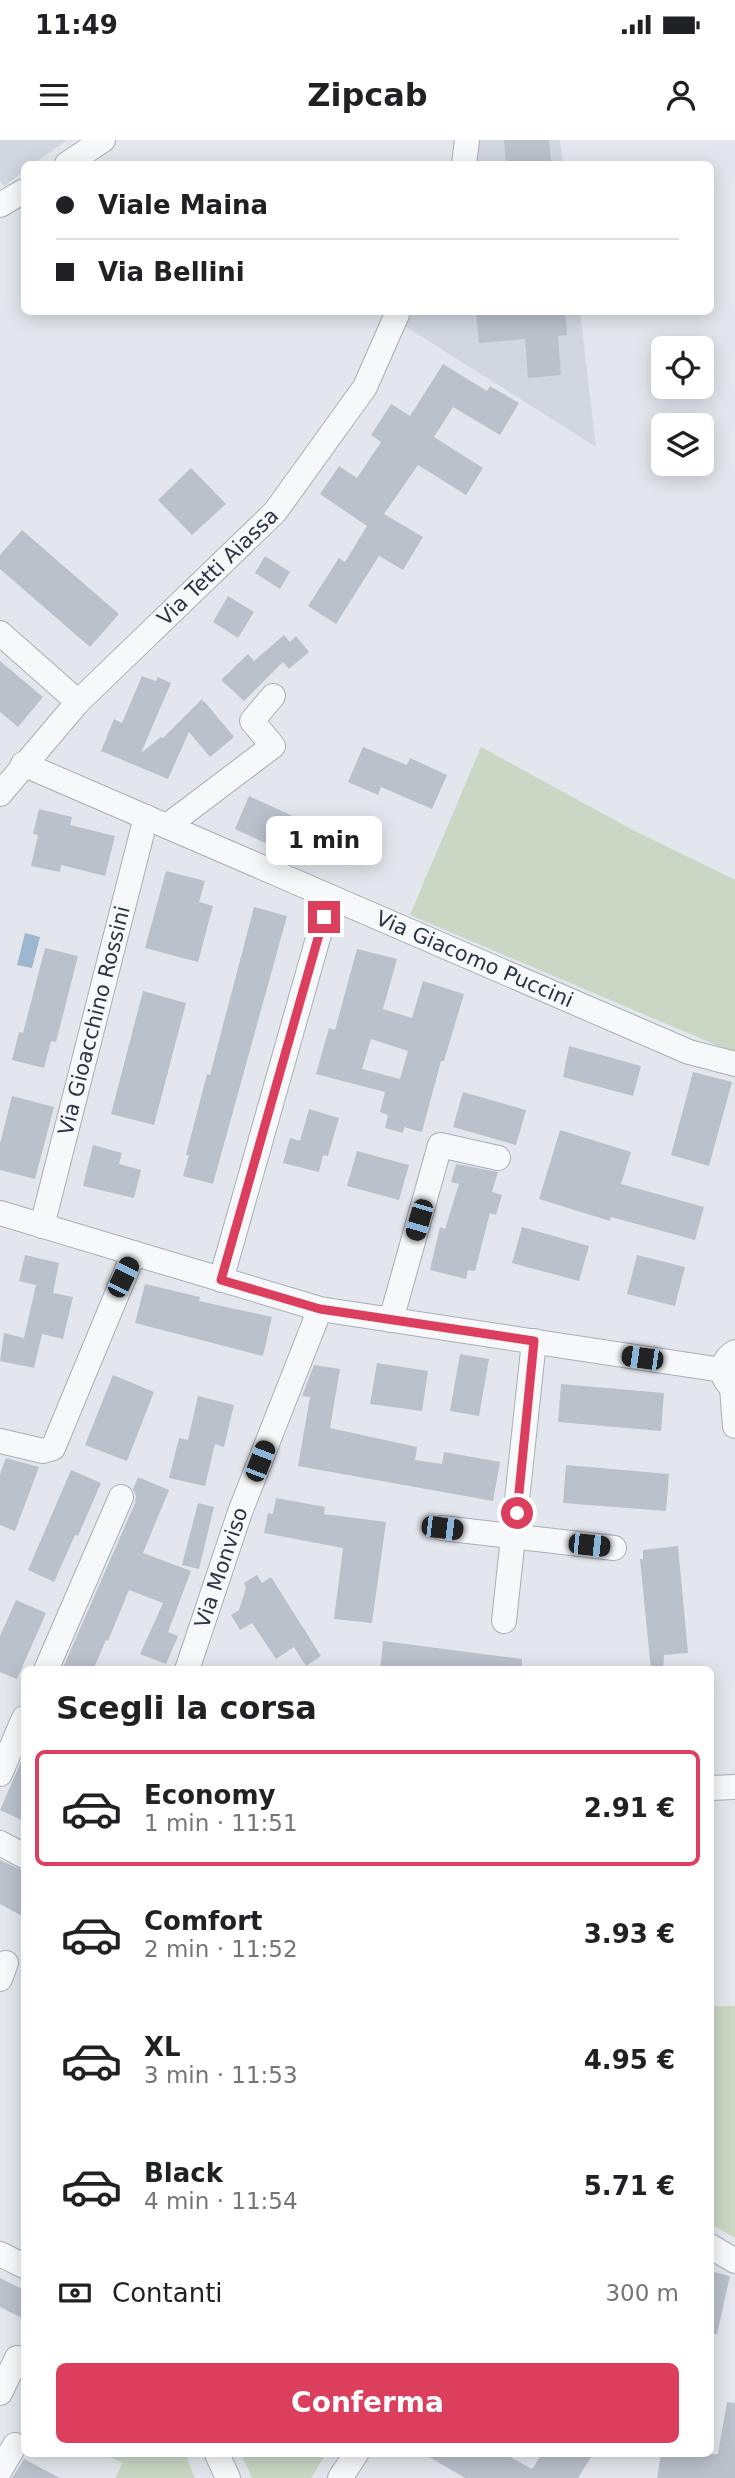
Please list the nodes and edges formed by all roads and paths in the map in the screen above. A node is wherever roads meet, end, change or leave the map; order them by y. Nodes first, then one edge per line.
1 (103, 140) edge
2 (467, 140) edge
3 (71, 161) edge
4 (464, 161) edge
5 (21, 193) edge
6 (0, 205) edge
7 (397, 315) edge
8 (0, 633) edge
9 (273, 696) dead end
10 (78, 702) junction
11 (23, 764) junction
12 (0, 794) edge
13 (156, 822) junction
14 (324, 917) dead end
15 (735, 1064) edge
16 (498, 1158) dead end
17 (0, 1213) edge
18 (42, 1226) junction
19 (134, 1253) junction
20 (221, 1280) junction
21 (320, 1309) junction
22 (391, 1320) junction
23 (534, 1341) junction
24 (731, 1375) edge
25 (735, 1426) edge
26 (0, 1440) edge
27 (121, 1497) dead end
28 (442, 1528) dead end
29 (514, 1538) junction
30 (614, 1548) dead end
31 (504, 1621) dead end
32 (48, 1666) edge
33 (188, 1666) edge
34 (21, 1725) edge
35 (0, 1774) edge
36 (735, 1787) edge
37 (714, 1788) edge
38 (0, 1843) edge
39 (21, 1854) edge
40 (714, 2248) edge
41 (0, 2254) edge
42 (735, 2261) edge
43 (21, 2264) edge
44 (17, 2358) dead end
45 (0, 2393) edge
46 (15, 2445) dead end
47 (218, 2457) edge
48 (354, 2457) edge
49 (0, 2470) edge
50 (228, 2478) edge
51 (340, 2478) edge

1 - 3 street
2 - 4 street
5 - 6 street
7 - 10 street, Via Tetti Aiassa
8 - 10 street
9 - 13 street
10 - 11 street, Via Tetti Aiassa
11 - 12 street, Via Tetti Aiassa
11 - 13 street, Via Giacomo Puccini
13 - 15 street, Via Giacomo Puccini
13 - 18 street, Via Gioacchino Rossini
14 - 20 street
16 - 22 street
17 - 18 street
18 - 19 street
19 - 20 street
19 - 26 street
20 - 21 street
21 - 22 street
21 - 33 street, Via Monviso
22 - 23 street
23 - 24 street
23 - 29 street
24 - 25 street
27 - 32 street
28 - 29 street
29 - 30 street
29 - 31 street
34 - 35 street
36 - 37 street
38 - 39 street
40 - 42 street
41 - 43 street
44 - 45 street
46 - 49 street
47 - 50 street
48 - 51 street

